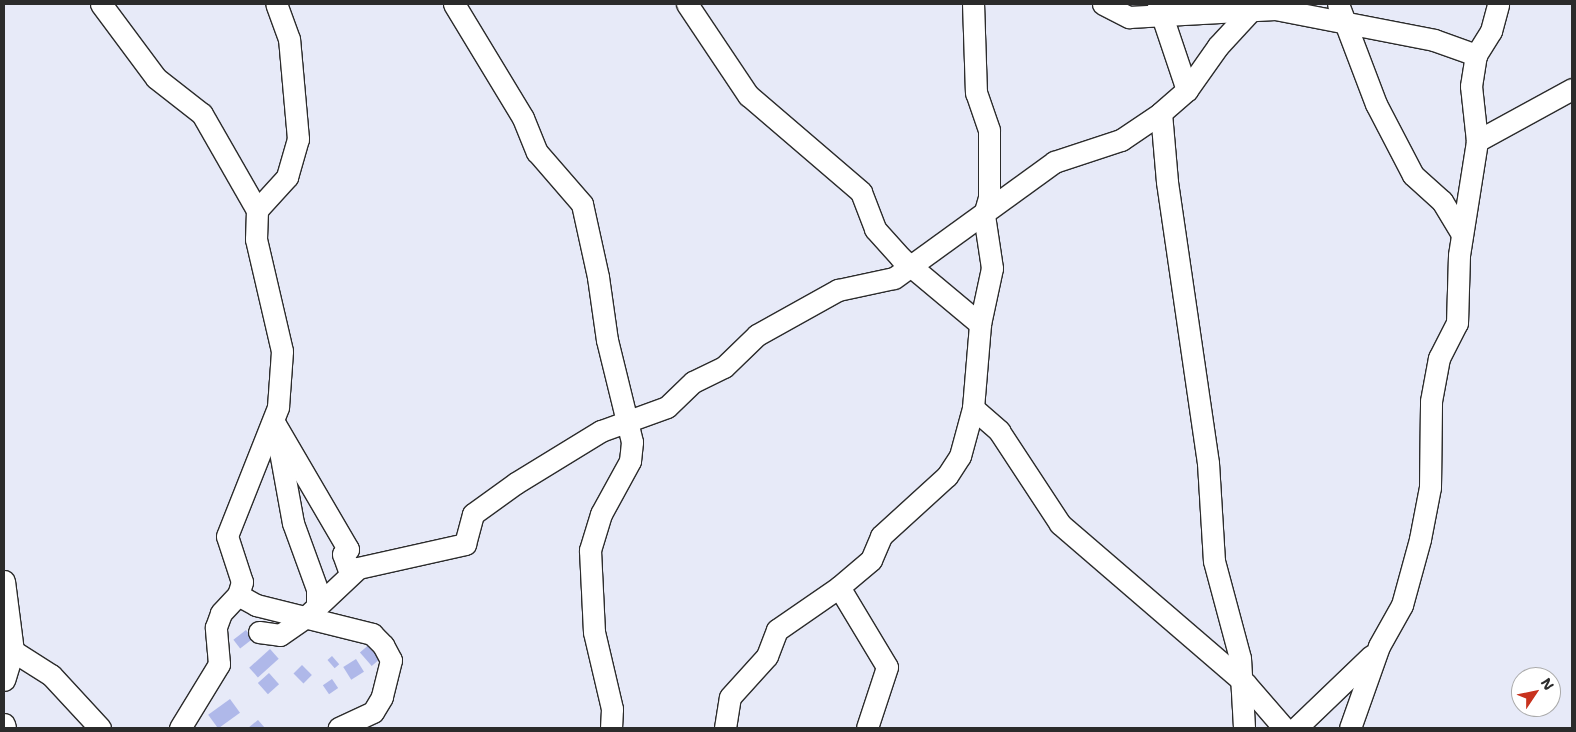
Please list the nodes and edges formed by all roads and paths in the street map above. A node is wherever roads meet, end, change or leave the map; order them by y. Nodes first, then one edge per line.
1 (100, 4) edge
2 (276, 4) edge
3 (454, 4) edge
4 (687, 4) edge
5 (973, 4) edge
6 (1103, 4) edge
7 (1338, 4) edge
8 (1498, 4) edge
9 (1255, 6) edge
10 (1160, 10) edge
11 (1346, 23) junction
12 (1476, 55) junction
13 (1572, 89) edge
14 (1187, 90) junction
15 (1161, 113) junction
16 (1477, 141) junction
17 (257, 210) junction
18 (984, 216) junction
19 (1462, 234) junction
20 (908, 266) junction
21 (980, 324) junction
22 (974, 408) junction
23 (629, 423) junction
24 (275, 424) junction
25 (350, 573) junction
26 (4, 581) edge
27 (840, 587) junction
28 (238, 595) junction
29 (312, 610) junction
30 (259, 632) dead end
31 (1379, 646) junction
32 (13, 651) junction
33 (4, 680) edge
34 (1245, 683) junction
35 (4, 724) edge
36 (183, 727) edge
37 (5, 728) edge
38 (100, 728) edge
39 (338, 728) edge
40 (610, 728) edge
41 (725, 728) edge
42 (867, 728) edge
43 (1244, 728) edge
44 (1284, 728) edge
45 (1296, 728) edge
46 (1350, 728) edge

1 - 17 street
2 - 17 street
3 - 23 street
4 - 20 street
5 - 18 street
6 - 10 street
7 - 11 street
8 - 12 street
9 - 10 street
9 - 11 street
9 - 14 street
10 - 14 street
11 - 12 street
11 - 19 street
12 - 16 street
13 - 16 street
14 - 15 street
15 - 18 street
15 - 34 street
16 - 19 street
17 - 24 street
18 - 20 street
18 - 21 street
19 - 31 street
20 - 21 street
20 - 23 street
21 - 22 street
22 - 27 street
22 - 34 street
23 - 25 street
23 - 40 street
24 - 25 street
24 - 28 street
24 - 29 street
25 - 29 street
26 - 32 street
27 - 41 street
27 - 42 street
28 - 29 street
28 - 36 street
29 - 30 street
29 - 39 street
31 - 45 street
31 - 46 street
32 - 33 street
32 - 38 street
34 - 43 street
34 - 44 street
35 - 37 street

